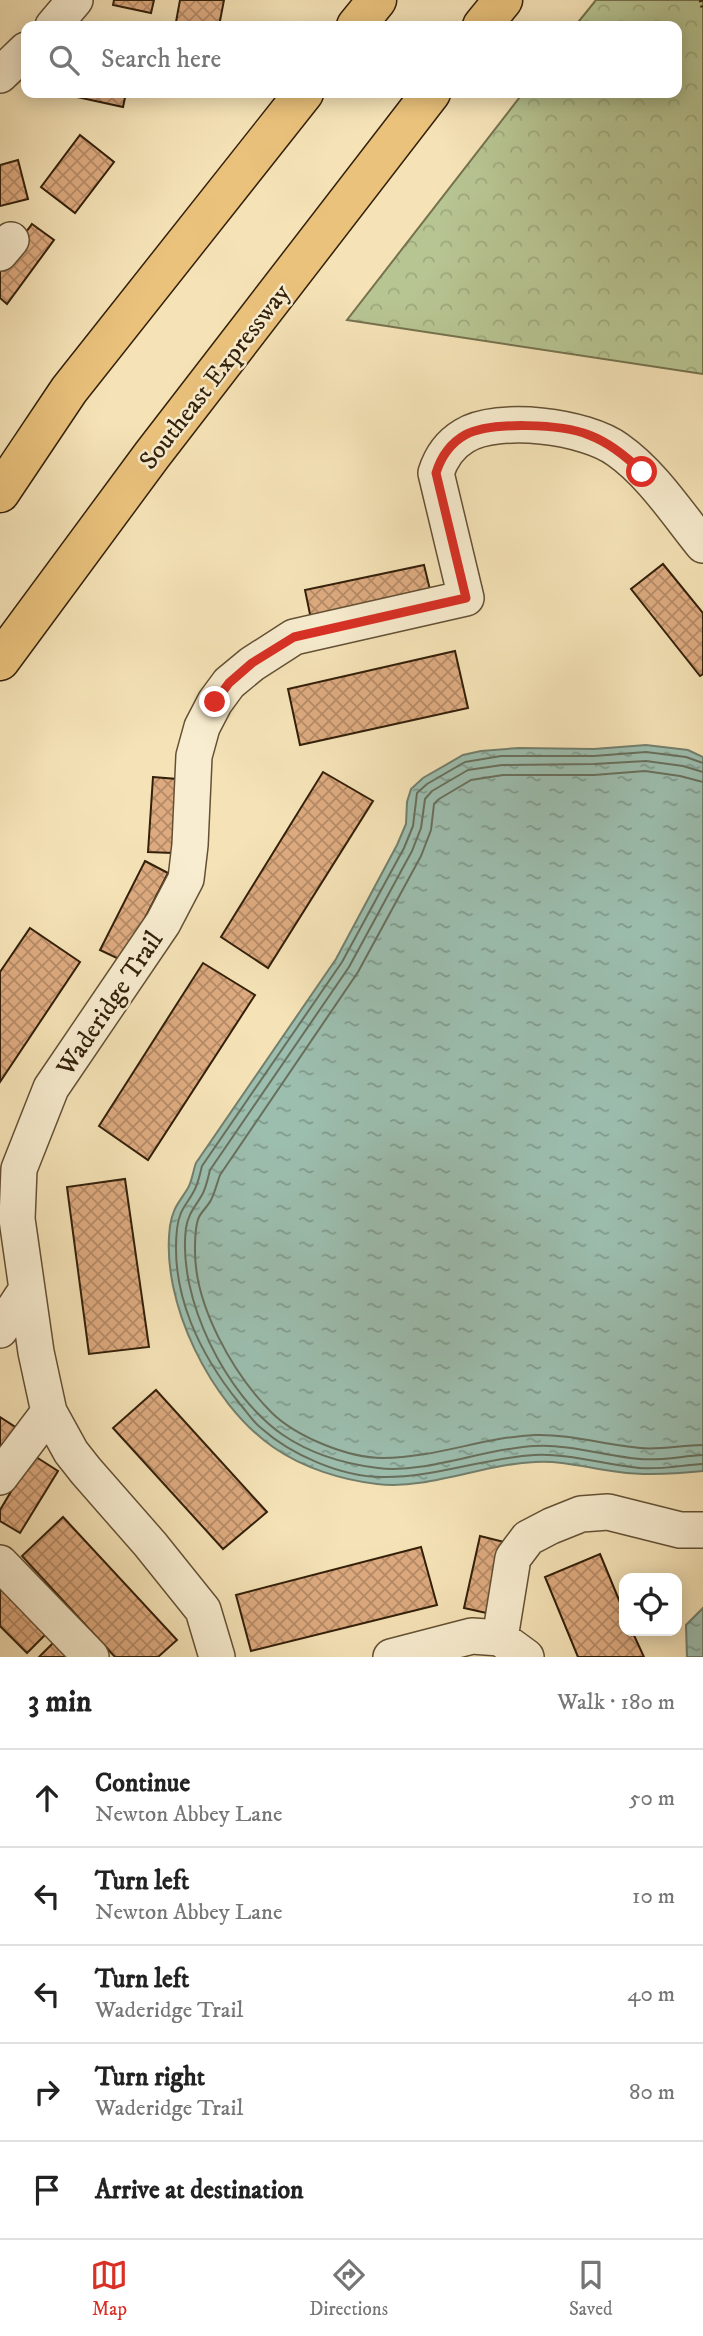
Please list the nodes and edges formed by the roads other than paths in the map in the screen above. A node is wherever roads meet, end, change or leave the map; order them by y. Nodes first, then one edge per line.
1 (75, 0) edge
2 (377, 0) edge
3 (503, 0) edge
4 (57, 21) edge
5 (360, 21) edge
6 (486, 21) edge
7 (21, 55) edge
8 (0, 75) edge
9 (300, 98) edge
10 (427, 98) edge
11 (0, 493) edge
12 (703, 545) edge
13 (6, 640) edge
14 (9, 1167) edge
15 (27, 1289) junction
16 (0, 1330) edge
17 (49, 1412) junction
18 (0, 1478) edge
19 (703, 1530) edge
20 (0, 1563) edge
21 (513, 1647) edge
22 (90, 1657) edge
23 (217, 1657) edge
24 (391, 1657) edge

1 - 4 street
2 - 5 highway
3 - 6 highway
7 - 8 street
9 - 11 highway
10 - 13 highway, Southeast Expressway
12 - 14 street, Waderidge Trail
14 - 15 street, Waderidge Trail
15 - 16 street
15 - 17 street, Waderidge Trail
17 - 18 street
17 - 23 street, Waderidge Trail
19 - 21 street
20 - 22 street
21 - 24 street

